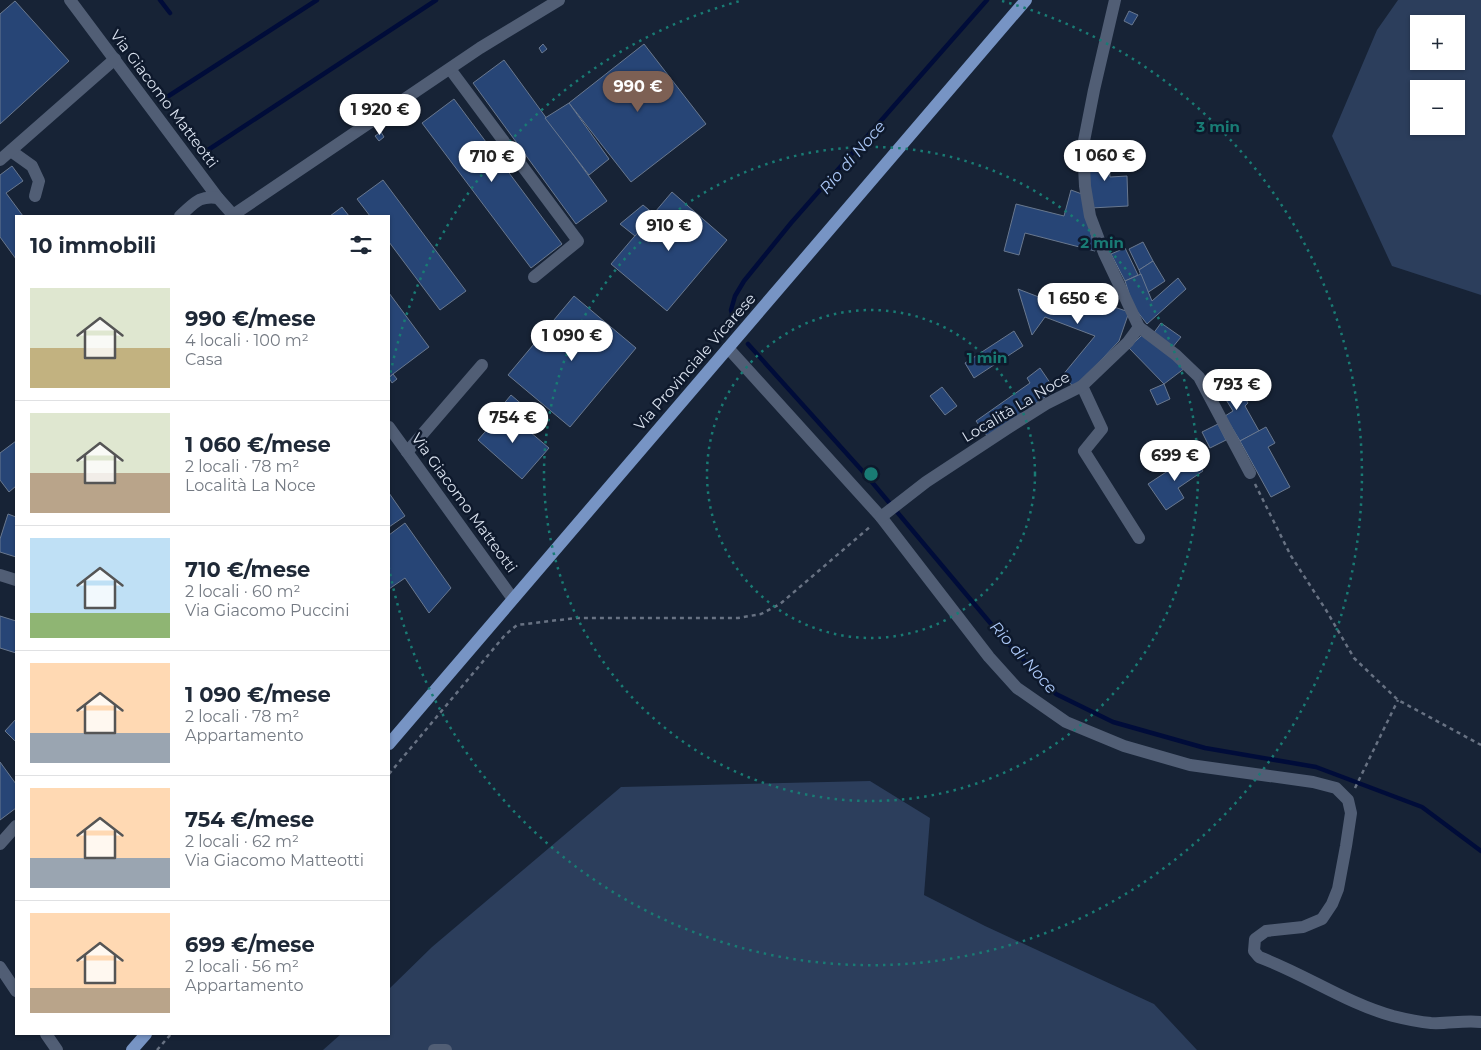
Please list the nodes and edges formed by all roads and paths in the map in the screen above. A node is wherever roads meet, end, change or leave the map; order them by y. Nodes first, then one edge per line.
1 (70, 0) edge
2 (559, 0) edge
3 (1026, 0) edge
4 (1115, 0) edge
5 (115, 59) junction
6 (450, 69) junction
7 (10, 151) junction
8 (0, 160) edge
9 (35, 196) dead end
10 (218, 198) junction
11 (181, 215) edge
12 (234, 215) edge
13 (534, 277) dead end
14 (1139, 327) junction
15 (728, 348) junction
16 (482, 365) dead end
17 (1082, 386) junction
18 (390, 428) edge
19 (407, 452) junction
20 (1250, 473) joint
21 (889, 512) junction
22 (1139, 538) dead end
23 (0, 575) edge
24 (15, 580) edge
25 (512, 599) junction
26 (1398, 700) junction
27 (390, 743) edge
28 (1481, 745) edge
29 (390, 773) edge
30 (1355, 787) dead end
31 (15, 827) edge
32 (0, 844) edge
33 (0, 967) edge
34 (15, 990) edge
35 (1481, 1022) edge
36 (47, 1035) edge
37 (145, 1035) edge
38 (170, 1035) edge
39 (57, 1050) edge
40 (132, 1050) edge
41 (157, 1050) edge
42 (434, 1050) edge
43 (446, 1050) edge

1 - 5 street, Via Giacomo Matteotti
2 - 6 street
3 - 15 main road, Via Provinciale Vicarese
4 - 14 street
5 - 7 street
5 - 10 street, Via Giacomo Matteotti
6 - 12 street
6 - 13 street
7 - 8 street
7 - 9 street
10 - 11 street
10 - 12 street, Via Giacomo Matteotti
14 - 17 street, Località La Noce
14 - 20 street
15 - 21 street
15 - 25 main road, Via Provinciale Vicarese
16 - 19 street
17 - 21 street, Località La Noce
17 - 22 street
18 - 19 street, Via Giacomo Matteotti
19 - 25 street, Via Giacomo Matteotti
20 - 26 path
21 - 29 path
21 - 35 street
23 - 24 street
25 - 27 main road, Via Provinciale Vicarese
26 - 28 path
26 - 30 path
31 - 32 street
33 - 34 street
36 - 39 street
37 - 40 main road
38 - 41 path
42 - 43 street

